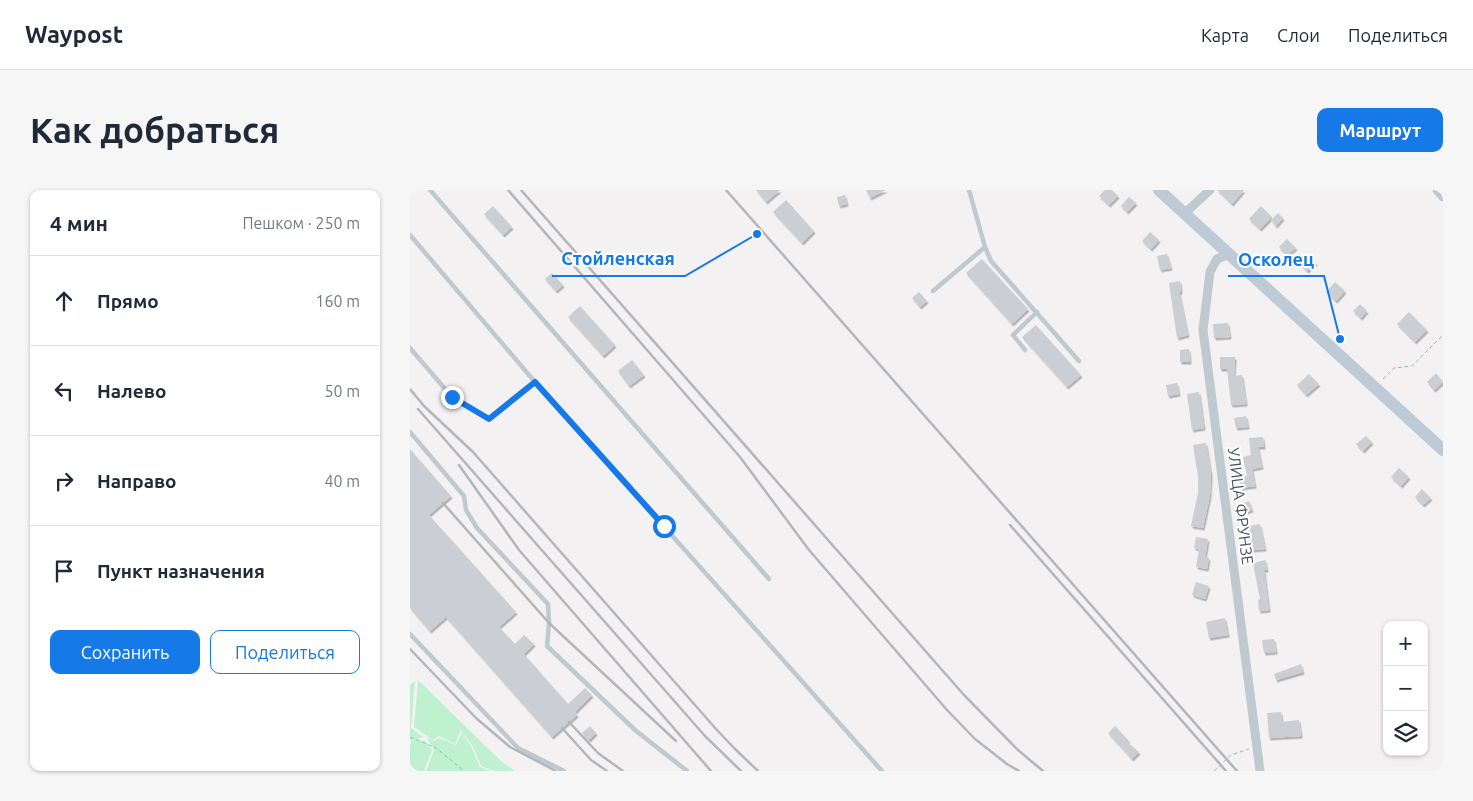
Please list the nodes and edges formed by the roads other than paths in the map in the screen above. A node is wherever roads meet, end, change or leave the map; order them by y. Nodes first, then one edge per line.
1 (430, 190) edge
2 (969, 190) edge
3 (1159, 190) edge
4 (1210, 190) edge
5 (1437, 190) edge
6 (1443, 196) edge
7 (1185, 212) junction
8 (410, 235) edge
9 (985, 247) junction
10 (1229, 254) junction
11 (933, 291) dead end
12 (1037, 312) junction
13 (410, 348) edge
14 (1025, 350) dead end
15 (1079, 361) dead end
16 (535, 382) junction
17 (410, 432) edge
18 (1443, 450) edge
19 (769, 579) dead end
20 (410, 634) edge
21 (564, 771) edge
22 (687, 771) edge
23 (882, 771) edge
24 (1260, 771) edge

1 - 19 lane
2 - 9 lane
3 - 7 main road
4 - 7 street
5 - 6 street
7 - 10 main road
8 - 16 lane
9 - 11 lane
9 - 12 lane
10 - 18 main road
10 - 24 street, УЛИЦА ФРУНЗЕ
12 - 14 lane
12 - 15 lane
13 - 16 lane
16 - 23 lane
17 - 22 lane
20 - 21 lane

